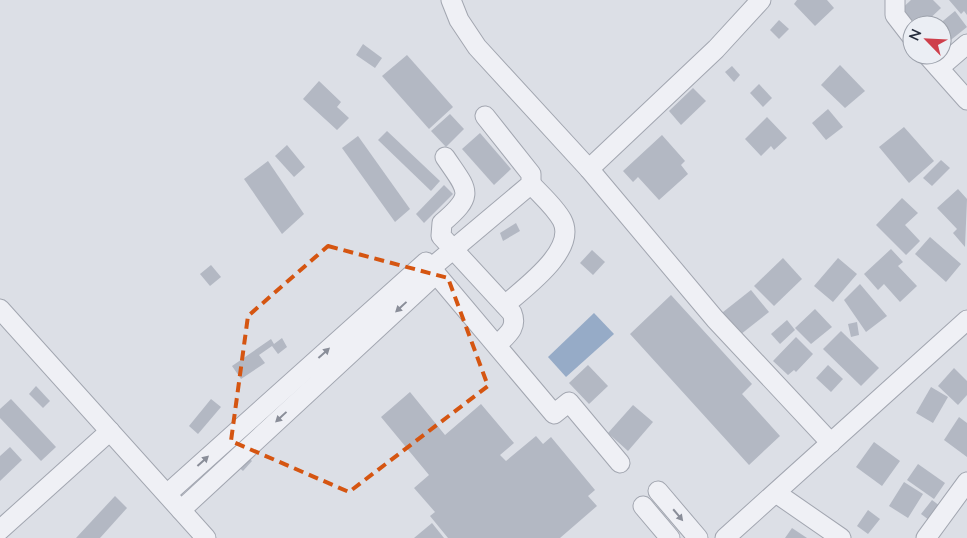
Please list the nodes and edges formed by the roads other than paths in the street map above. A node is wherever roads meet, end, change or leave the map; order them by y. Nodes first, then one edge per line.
1 (451, 0) edge
2 (761, 0) edge
3 (894, 0) edge
4 (902, 24) edge
5 (967, 44) edge
6 (952, 52) edge
7 (936, 65) edge
8 (967, 100) edge
9 (484, 116) dead end
10 (445, 156) dead end
11 (589, 169) junction
12 (531, 184) junction
13 (453, 249) junction
14 (431, 268) junction
15 (506, 305) junction
16 (0, 309) edge
17 (967, 320) edge
18 (497, 345) junction
19 (110, 431) junction
20 (830, 443) junction
21 (620, 463) dead end
22 (967, 482) edge
23 (658, 491) dead end
24 (776, 493) junction
25 (167, 494) junction
26 (643, 506) dead end
27 (181, 510) junction
28 (0, 530) edge
29 (206, 538) edge
30 (670, 538) edge
31 (698, 538) edge
32 (725, 538) edge
33 (841, 538) edge
34 (926, 538) edge

1 - 11 street
2 - 11 street
3 - 4 street
5 - 6 street
7 - 8 street
9 - 12 street
10 - 13 street
11 - 20 street
12 - 13 street
12 - 15 street
13 - 14 street
13 - 15 street
14 - 18 street
25 -> 14 street
14 -> 27 street
15 - 18 street
16 - 19 street
17 - 20 street
18 - 21 street
19 - 25 street
19 - 28 street
20 - 24 street
22 - 34 street
23 -> 31 street
24 - 32 street
24 - 33 street
25 - 27 street
26 - 30 street
27 - 29 street

